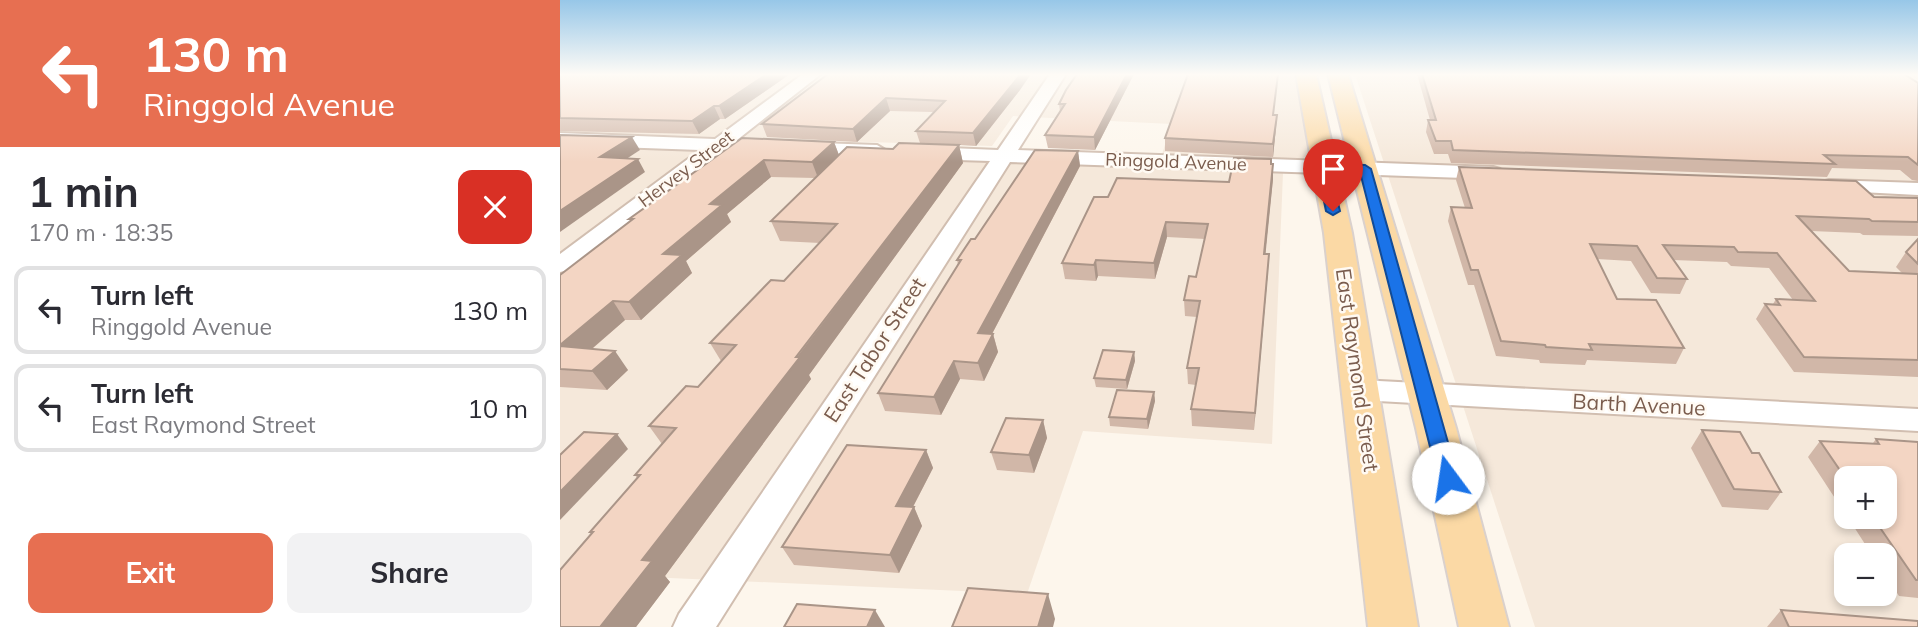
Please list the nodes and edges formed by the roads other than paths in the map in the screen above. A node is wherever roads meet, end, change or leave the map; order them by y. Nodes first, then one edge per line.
1 (774, 103) edge
2 (1039, 103) edge
3 (1312, 103) edge
4 (1346, 103) edge
5 (560, 139) edge
6 (718, 145) junction
7 (1004, 156) junction
8 (1324, 167) junction
9 (1365, 169) junction
10 (1513, 174) edge
11 (1806, 185) edge
12 (1918, 189) edge
13 (560, 265) edge
14 (1360, 390) junction
15 (1426, 393) junction
16 (1918, 420) edge
17 (692, 627) edge
18 (1393, 627) edge
19 (1485, 627) edge

1 - 6 street, Hervey Street
2 - 7 street, East Tabor Street
3 - 8 main road, East Raymond Street
4 - 9 main road
5 - 6 street, Ringgold Avenue
6 - 7 street, Ringgold Avenue
6 - 13 street, Hervey Street
7 - 8 street, Ringgold Avenue
7 - 17 street, East Tabor Street
8 - 9 street, Ringgold Avenue
8 - 14 main road, East Raymond Street
9 - 10 street, Ringgold Avenue
9 - 15 main road
11 - 12 street
14 - 15 street, Barth Avenue
14 - 18 main road, East Raymond Street
15 - 16 street, Barth Avenue
15 - 19 main road

